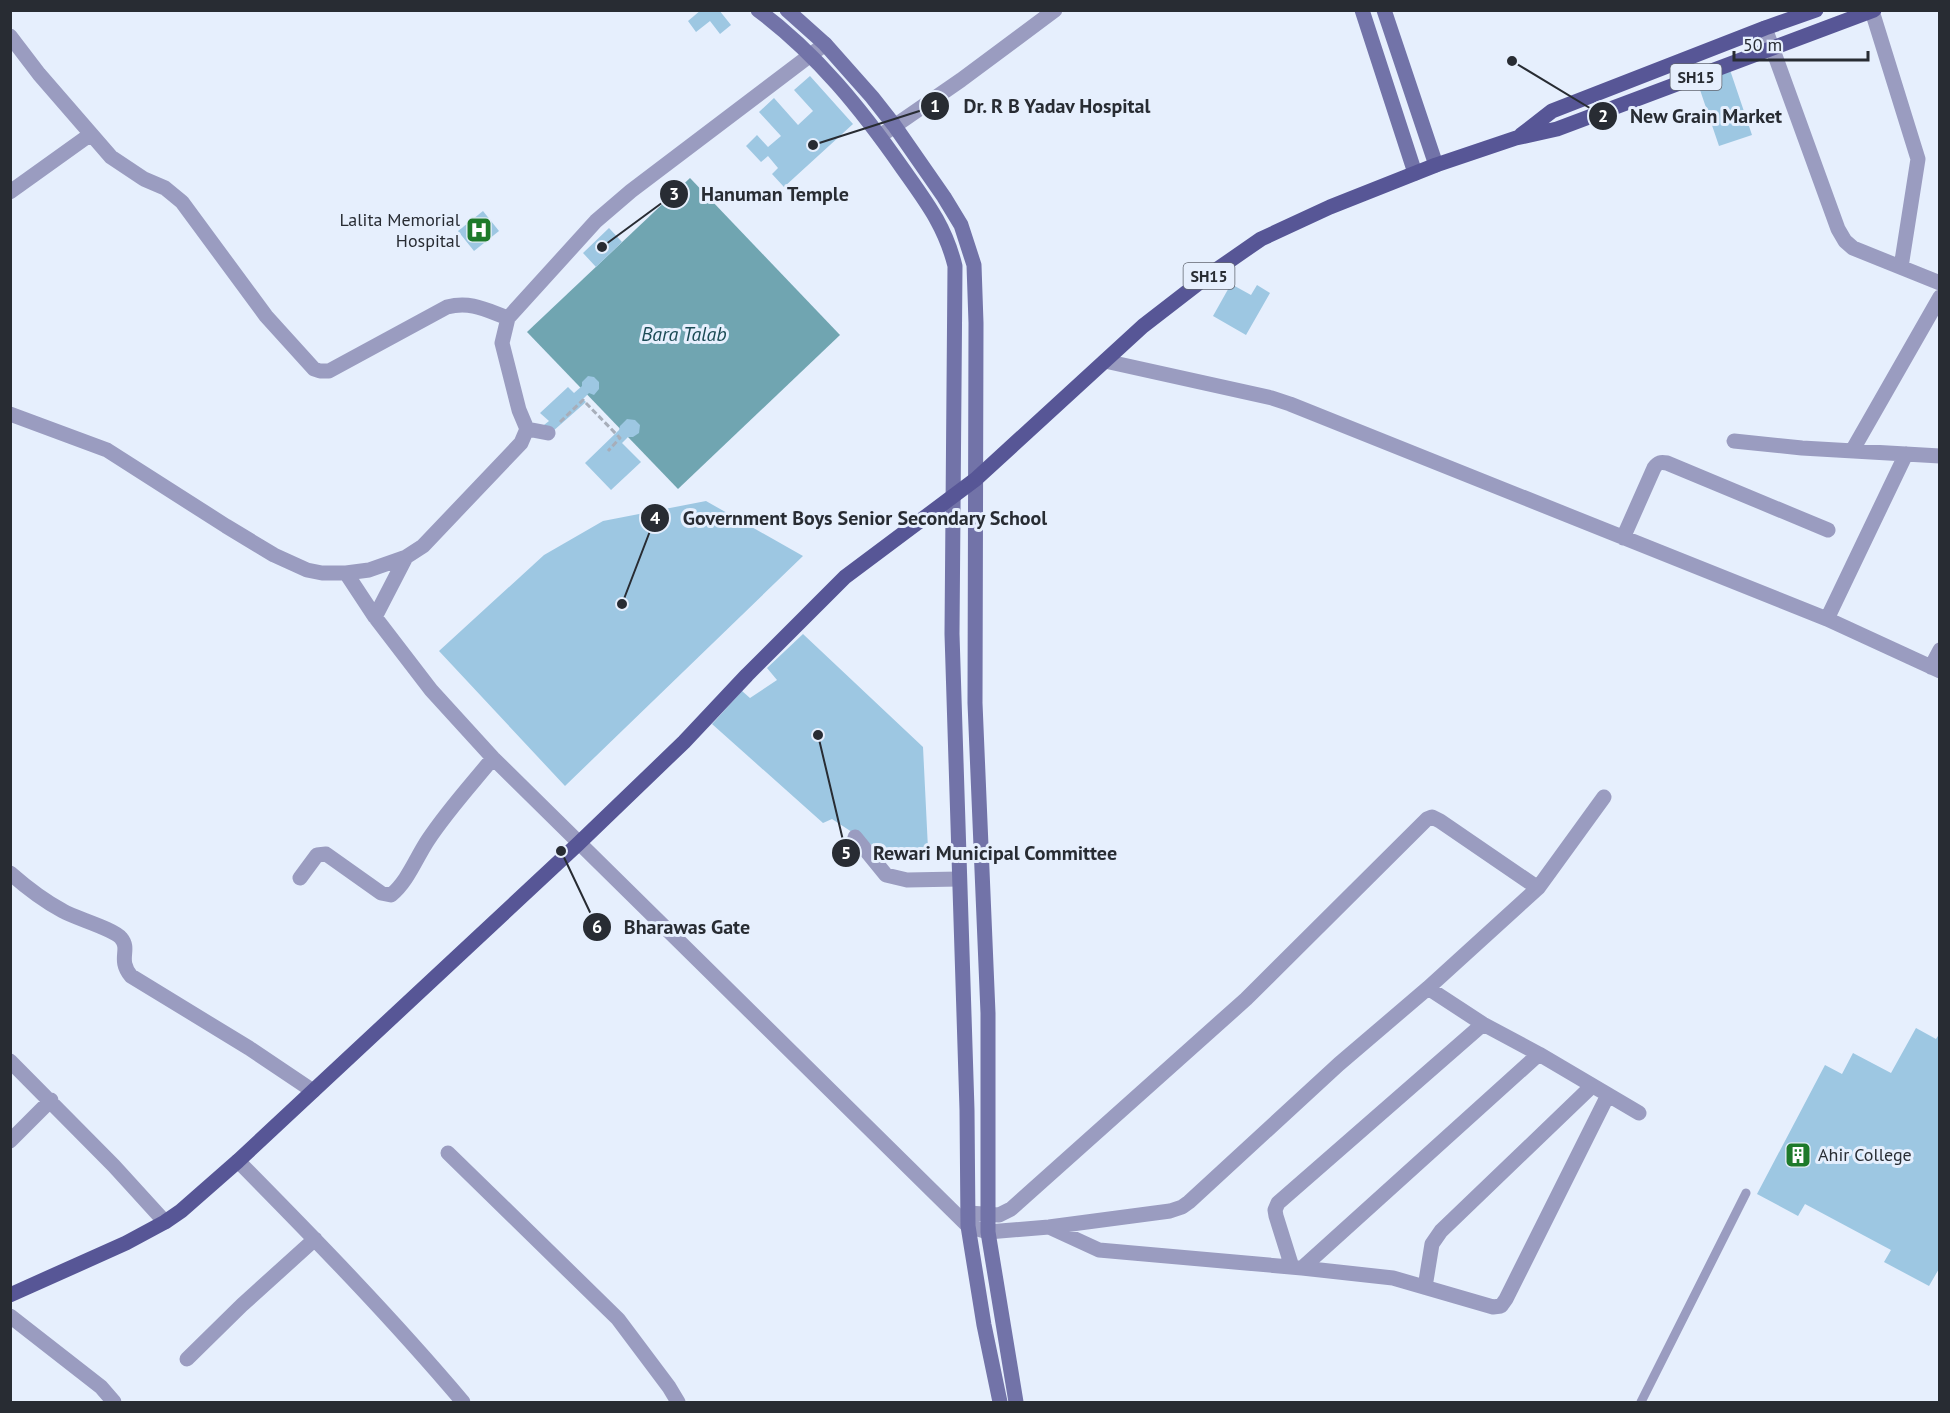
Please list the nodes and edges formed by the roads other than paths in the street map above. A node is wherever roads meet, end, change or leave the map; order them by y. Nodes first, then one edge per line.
1 (758, 10) edge
2 (787, 10) edge
3 (1056, 10) edge
4 (1362, 10) edge
5 (1384, 10) edge
6 (1816, 10) edge
7 (1873, 11) edge
8 (1765, 28) junction
9 (10, 36) edge
10 (825, 44) junction
11 (1773, 48) junction
12 (810, 55) junction
13 (894, 125) junction
14 (91, 134) junction
15 (880, 136) junction
16 (1516, 138) junction
17 (1436, 165) junction
18 (1415, 173) junction
19 (10, 192) edge
20 (1901, 267) junction
21 (1940, 284) edge
22 (1940, 297) edge
23 (508, 318) junction
24 (1105, 362) junction
25 (10, 414) edge
26 (527, 429) junction
27 (548, 433) road end
28 (1734, 441) dead end
29 (1852, 451) junction
30 (1906, 454) junction
31 (1940, 456) edge
32 (975, 479) junction
33 (952, 496) junction
34 (1828, 530) dead end
35 (1623, 538) junction
36 (406, 557) junction
37 (346, 573) junction
38 (375, 617) junction
39 (1827, 620) junction
40 (1940, 650) edge
41 (1935, 669) edge
42 (493, 758) junction
43 (1604, 797) dead end
44 (855, 837) dead end
45 (578, 844) junction
46 (10, 873) edge
47 (300, 878) dead end
48 (959, 879) junction
49 (1538, 888) junction
50 (1428, 988) junction
51 (1483, 1024) junction
52 (1539, 1054) junction
53 (10, 1061) edge
54 (1592, 1086) junction
55 (313, 1091) junction
56 (1608, 1095) junction
57 (51, 1100) junction
58 (1639, 1113) dead end
59 (10, 1141) edge
60 (448, 1153) dead end
61 (238, 1161) junction
62 (1746, 1193) dead end
63 (988, 1214) junction
64 (968, 1219) junction
65 (165, 1222) junction
66 (1049, 1227) junction
67 (988, 1232) junction
68 (315, 1239) junction
69 (1297, 1268) junction
70 (1425, 1287) junction
71 (10, 1295) edge
72 (10, 1316) edge
73 (187, 1359) dead end
74 (114, 1402) edge
75 (463, 1402) edge
76 (678, 1402) edge
77 (1000, 1402) edge
78 (1016, 1402) edge
79 (1641, 1402) edge

1 - 12 main road
2 - 10 main road
3 - 13 street
4 - 18 main road
5 - 17 main road
6 - 8 main road, SH15
7 - 11 main road, SH15
7 - 20 street
8 - 11 street
8 - 16 main road, SH15
9 - 14 street
10 - 12 street
10 - 13 main road
11 - 16 main road, SH15
11 - 20 street
12 - 15 main road
12 - 23 street
13 - 15 street
13 - 32 main road
14 - 19 street
14 - 23 street
15 - 33 main road
16 - 17 main road, SH15
17 - 18 main road, SH15
18 - 24 main road, SH15
20 - 21 street
22 - 29 street
23 - 26 street
24 - 32 main road, SH15
24 - 35 street
25 - 37 street
26 - 27 street
26 - 36 street
28 - 29 street
29 - 30 street
30 - 31 street
30 - 39 street
32 - 33 main road, SH15
32 - 63 main road
33 - 45 main road
33 - 48 main road
34 - 35 street
35 - 39 street
36 - 37 street
36 - 38 street
37 - 38 street
38 - 42 street
39 - 41 street
40 - 41 street
42 - 45 street
42 - 47 street
43 - 49 street
44 - 48 street
45 - 55 main road
45 - 64 street
46 - 55 street
48 - 64 main road
49 - 50 street
49 - 63 street
50 - 51 street
50 - 66 street
51 - 52 street
51 - 69 street
52 - 54 street
52 - 69 street
53 - 57 street
54 - 56 street
54 - 70 street
55 - 61 main road
56 - 58 street
56 - 70 street
57 - 59 street
57 - 65 street
60 - 76 street
61 - 65 main road
61 - 68 street
62 - 79 lane
63 - 64 street
63 - 67 main road
64 - 67 street
64 - 77 main road
65 - 71 main road
66 - 67 street
66 - 69 street
67 - 78 main road
68 - 73 street
68 - 75 street
69 - 70 street
72 - 74 street

